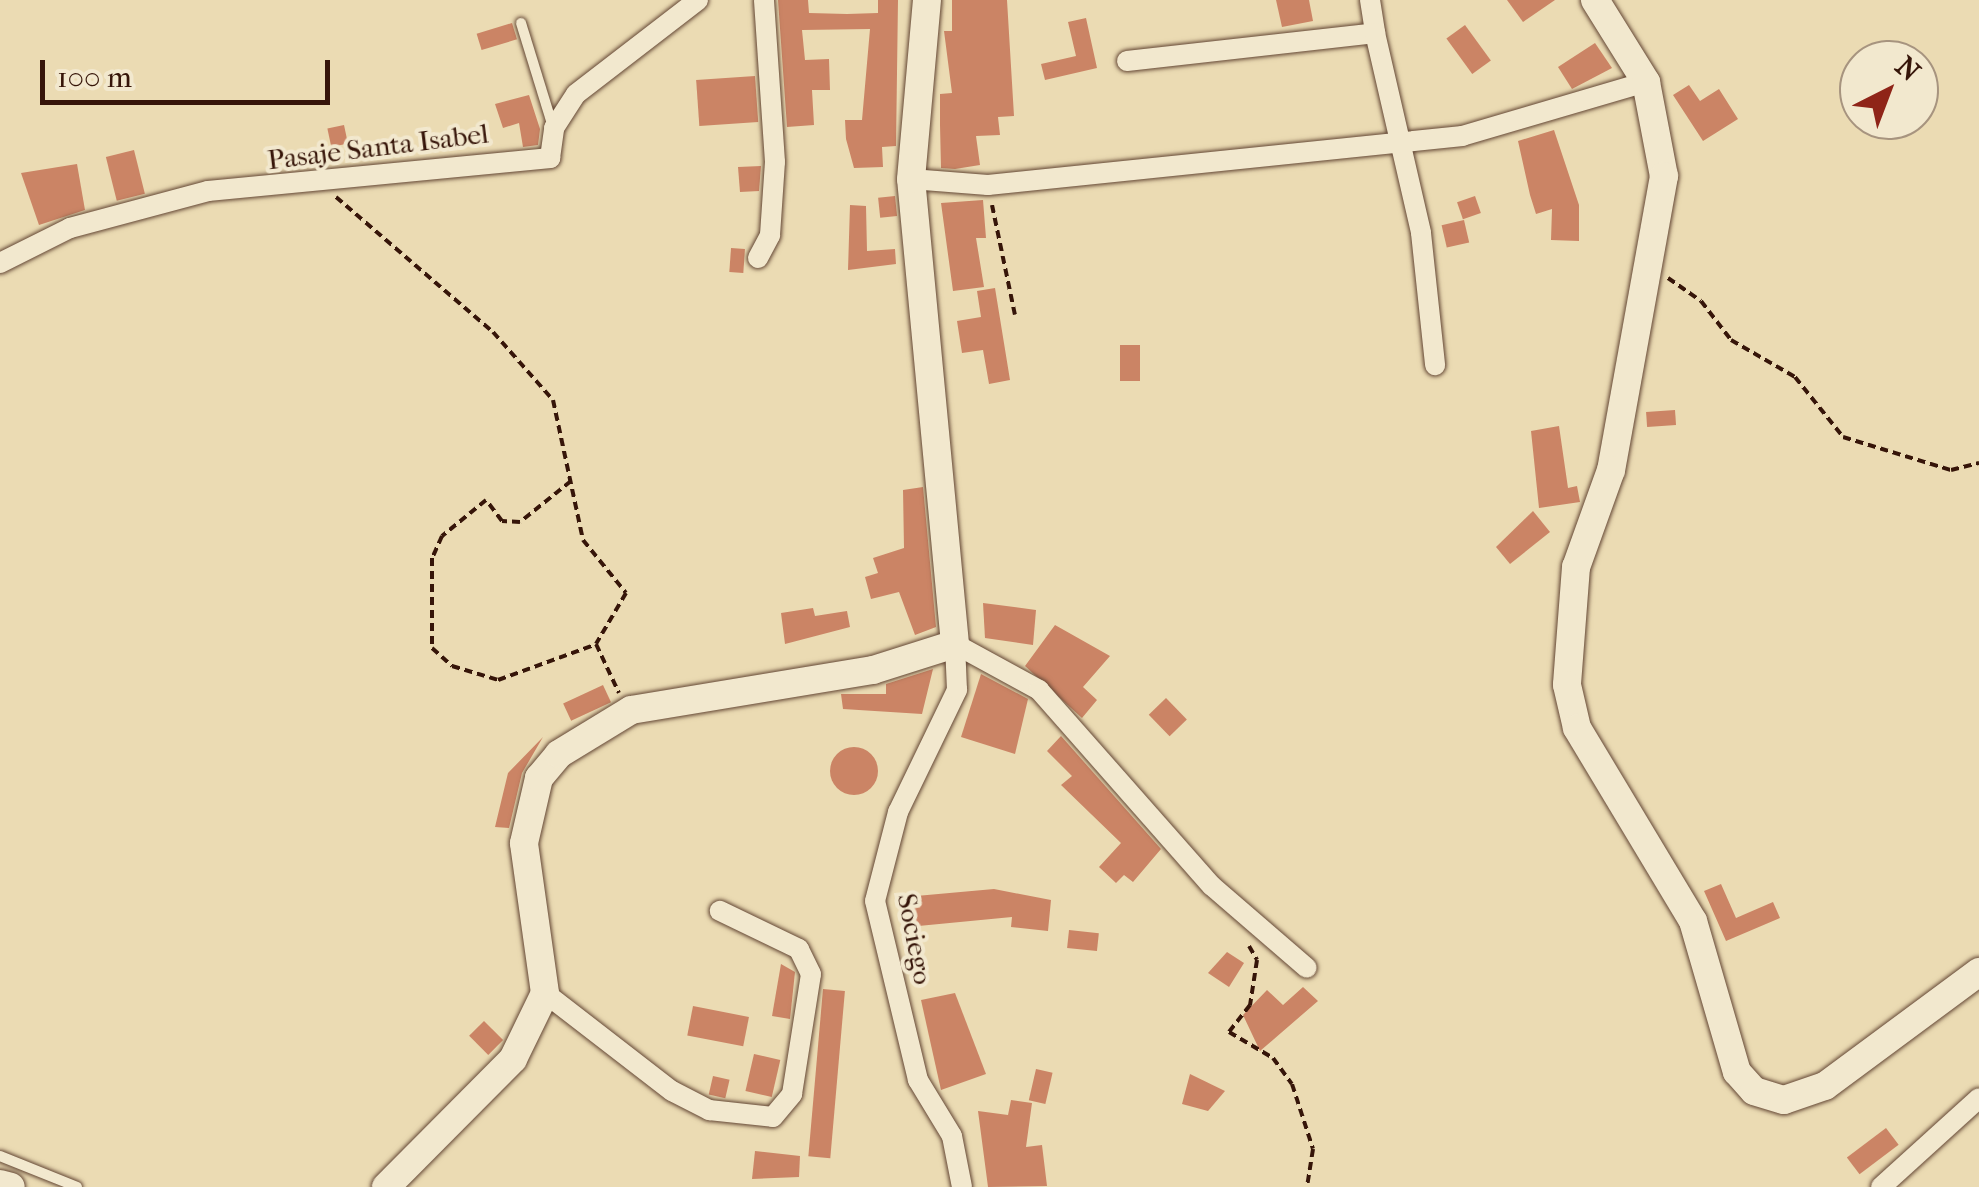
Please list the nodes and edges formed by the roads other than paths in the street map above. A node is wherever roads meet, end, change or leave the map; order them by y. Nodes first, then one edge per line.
1 (698, 0) edge
2 (764, 0) edge
3 (927, 0) edge
4 (1370, 0) edge
5 (1595, 0) edge
6 (521, 22) dead end
7 (1375, 33) junction
8 (1127, 62) dead end
9 (1646, 82) junction
10 (554, 128) junction
11 (1402, 141) junction
12 (911, 179) junction
13 (758, 258) dead end
14 (0, 262) edge
15 (1436, 365) dead end
16 (955, 644) junction
17 (720, 911) dead end
18 (1308, 968) dead end
19 (1979, 972) edge
20 (545, 993) junction
21 (1979, 1098) edge
22 (0, 1156) edge
23 (0, 1184) edge
24 (12, 1187) edge
25 (77, 1187) edge
26 (386, 1187) edge
27 (962, 1187) edge
28 (1882, 1187) edge

1 - 10 street, Pasaje Santa Isabel
2 - 13 street
3 - 12 main road
4 - 7 street
5 - 9 main road
6 - 10 lane
7 - 8 street
7 - 11 street
9 - 11 street
9 - 19 main road
10 - 14 street, Pasaje Santa Isabel
11 - 12 street
11 - 15 street
12 - 16 main road
16 - 18 street
16 - 20 main road
16 - 27 street, Sociego
17 - 20 street
20 - 26 main road
21 - 28 street
22 - 25 lane
23 - 24 main road

